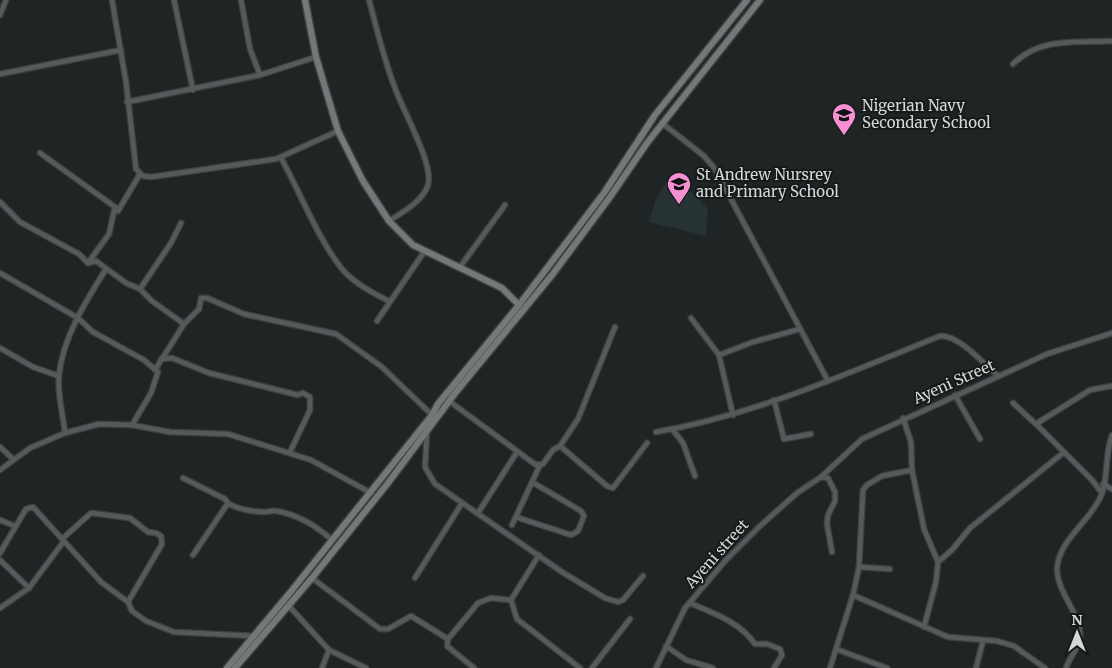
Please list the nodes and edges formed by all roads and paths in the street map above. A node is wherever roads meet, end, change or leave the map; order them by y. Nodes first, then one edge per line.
1 (6, 0) edge
2 (112, 0) edge
3 (174, 0) edge
4 (241, 0) edge
5 (305, 0) edge
6 (369, 0) edge
7 (747, 0) edge
8 (760, 0) edge
9 (1, 12) edge
10 (1112, 41) edge
11 (120, 50) junction
12 (316, 57) junction
13 (1013, 64) dead end
14 (0, 74) edge
15 (260, 75) junction
16 (193, 90) junction
17 (127, 102) junction
18 (662, 123) junction
19 (338, 131) junction
20 (40, 153) dead end
21 (281, 158) junction
22 (140, 174) junction
23 (604, 193) junction
24 (610, 197) junction
25 (0, 202) edge
26 (505, 205) dead end
27 (115, 207) junction
28 (389, 220) junction
29 (182, 223) dead end
30 (424, 252) junction
31 (88, 263) junction
32 (460, 267) junction
33 (106, 269) junction
34 (0, 273) edge
35 (140, 289) junction
36 (389, 302) junction
37 (519, 305) junction
38 (78, 318) junction
39 (691, 318) dead end
40 (377, 321) dead end
41 (184, 324) junction
42 (615, 327) dead end
43 (800, 329) junction
44 (1112, 333) edge
45 (0, 348) edge
46 (719, 355) junction
47 (161, 359) junction
48 (473, 367) junction
49 (158, 372) junction
50 (59, 376) junction
51 (998, 376) junction
52 (828, 381) junction
53 (1112, 386) edge
54 (956, 395) junction
55 (774, 400) junction
56 (450, 401) junction
57 (1013, 403) dead end
58 (432, 415) junction
59 (733, 415) junction
60 (903, 418) junction
61 (132, 425) junction
62 (1038, 426) junction
63 (672, 429) junction
64 (427, 432) junction
65 (656, 432) dead end
66 (65, 433) junction
67 (811, 434) dead end
68 (1112, 435) edge
69 (980, 439) dead end
70 (647, 443) dead end
71 (560, 446) junction
72 (0, 447) edge
73 (290, 452) junction
74 (517, 452) junction
75 (1064, 453) junction
76 (13, 459) junction
77 (540, 466) junction
78 (0, 470) edge
79 (912, 470) junction
80 (695, 476) dead end
81 (821, 477) junction
82 (183, 478) dead end
83 (532, 482) junction
84 (1103, 484) junction
85 (1112, 489) edge
86 (371, 493) junction
87 (1102, 493) junction
88 (228, 502) junction
89 (462, 503) junction
90 (478, 513) junction
91 (516, 517) junction
92 (0, 520) edge
93 (512, 525) dead end
94 (15, 526) junction
95 (331, 539) junction
96 (63, 540) junction
97 (832, 552) dead end
98 (0, 553) edge
99 (193, 555) dead end
100 (539, 555) junction
101 (0, 560) edge
102 (938, 562) junction
103 (859, 567) junction
104 (890, 569) dead end
105 (643, 576) dead end
106 (312, 578) junction
107 (415, 578) dead end
108 (29, 588) junction
109 (853, 595) junction
110 (511, 600) junction
111 (128, 602) junction
112 (690, 602) junction
113 (289, 606) junction
114 (0, 608) edge
115 (630, 619) dead end
116 (924, 627) junction
117 (254, 636) junction
118 (448, 639) junction
119 (983, 641) junction
120 (666, 646) junction
121 (836, 649) junction
122 (329, 650) junction
123 (227, 668) edge
124 (235, 668) edge
125 (322, 668) edge
126 (366, 668) edge
127 (474, 668) edge
128 (580, 668) edge
129 (592, 668) edge
130 (656, 668) edge
131 (713, 668) edge
132 (774, 668) edge
133 (830, 668) edge
134 (887, 668) edge
135 (976, 668) edge
136 (1045, 668) edge
137 (1066, 668) edge

1 - 9 street
2 - 11 street
3 - 16 street
4 - 15 street
5 - 12 main road
6 - 28 street
7 - 23 main road
8 - 18 main road
10 - 13 street
11 - 14 street
11 - 17 street
12 - 15 street
12 - 19 main road
15 - 16 street
16 - 17 street
17 - 22 street
18 - 24 main road
18 - 43 street
19 - 21 street
19 - 28 main road
20 - 27 street
21 - 22 street
21 - 36 street
22 - 27 street
23 - 24 main road
23 - 37 main road
24 - 48 main road
25 - 31 street
26 - 32 street
27 - 31 street
28 - 30 main road
29 - 35 street
30 - 32 main road
30 - 36 street
31 - 33 street
32 - 37 main road
33 - 35 street
33 - 38 street
34 - 38 street
35 - 41 street
36 - 40 street
37 - 48 main road
38 - 49 street
38 - 50 street
39 - 46 street
41 - 47 street
41 - 58 street
42 - 71 street
43 - 46 street
43 - 52 street
44 - 51 street, Ayeni Street
45 - 50 street
46 - 59 street
47 - 49 street
47 - 73 street
48 - 56 main road
48 - 58 main road
49 - 61 street
50 - 66 street
51 - 52 street
51 - 54 street, Ayeni Street
52 - 55 street
53 - 62 street
54 - 60 street, Ayeni Street
54 - 69 street
55 - 59 street
55 - 67 street
56 - 64 main road
56 - 74 street
57 - 62 street
58 - 86 main road
59 - 63 street
60 - 79 street
60 - 81 street, Ayeni Street
61 - 66 street
61 - 73 street
62 - 75 street
63 - 65 street
63 - 80 street
64 - 89 street
64 - 106 main road
66 - 76 street
68 - 84 street
70 - 71 street
71 - 77 street
72 - 76 street
73 - 86 street
74 - 77 street
74 - 90 street
75 - 87 street
75 - 102 street
76 - 78 street
77 - 83 street
79 - 102 street
79 - 103 street
81 - 97 street
81 - 112 street, Ayeni street
82 - 88 street
83 - 91 street
83 - 91 street
84 - 85 street
84 - 87 street
86 - 95 main road
87 - 137 street
88 - 95 street
88 - 99 street
89 - 90 street
89 - 107 street
90 - 100 street
91 - 93 street
92 - 94 street
94 - 96 street
94 - 98 street
95 - 117 main road
96 - 108 street
96 - 111 street
96 - 111 street
100 - 105 street
100 - 110 street
101 - 108 street
102 - 116 street
103 - 104 street
103 - 109 street
106 - 113 main road
106 - 118 street
108 - 114 street
109 - 116 street
109 - 121 street
110 - 118 street
110 - 128 street
111 - 117 street
112 - 120 street, Ayeni street
112 - 132 street
113 - 122 street
113 - 124 main road
115 - 129 street
116 - 119 street
117 - 123 main road
118 - 127 street
119 - 135 street
119 - 136 street
120 - 130 street, Ayeni street
120 - 131 street
121 - 133 street
121 - 134 street
122 - 125 street
122 - 126 street

